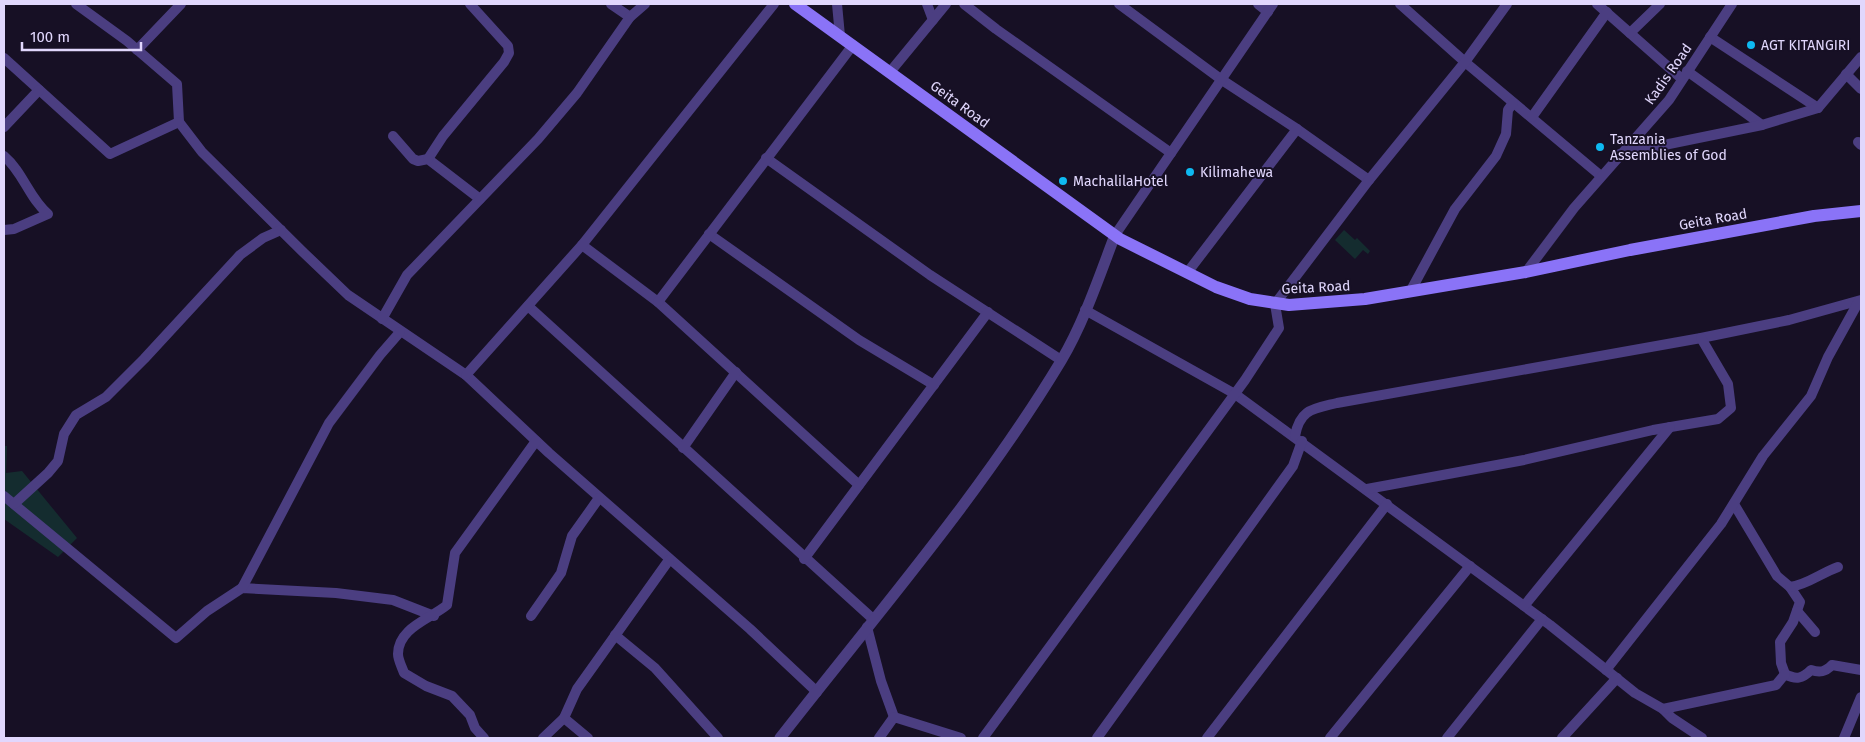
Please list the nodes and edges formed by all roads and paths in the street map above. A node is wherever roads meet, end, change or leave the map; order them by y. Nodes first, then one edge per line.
1 (76, 4) edge
2 (181, 4) edge
3 (470, 4) edge
4 (611, 4) edge
5 (645, 4) edge
6 (774, 4) edge
7 (795, 4) edge
8 (837, 4) edge
9 (927, 4) edge
10 (946, 4) edge
11 (964, 4) edge
12 (1119, 4) edge
13 (1258, 4) edge
14 (1400, 4) edge
15 (1507, 4) edge
16 (1598, 4) edge
17 (1660, 4) edge
18 (1732, 4) edge
19 (1271, 8) edge
20 (1607, 12) junction
21 (630, 17) junction
22 (933, 20) junction
23 (1630, 33) junction
24 (840, 36) junction
25 (1710, 37) junction
26 (852, 45) junction
27 (137, 50) junction
28 (1861, 57) edge
29 (4, 58) edge
30 (1465, 62) junction
31 (890, 72) junction
32 (1846, 74) junction
33 (1684, 75) junction
34 (1222, 80) junction
35 (1861, 89) edge
36 (39, 90) junction
37 (1513, 103) junction
38 (1818, 108) junction
39 (1532, 117) junction
40 (179, 122) junction
41 (1762, 124) junction
42 (4, 127) edge
43 (1297, 129) junction
44 (394, 136) dead end
45 (1171, 153) junction
46 (1620, 154) junction
47 (4, 156) edge
48 (766, 158) junction
49 (428, 159) junction
50 (1601, 176) junction
51 (1369, 180) junction
52 (480, 199) junction
53 (1861, 211) edge
54 (4, 230) edge
55 (280, 230) junction
56 (709, 234) junction
57 (1115, 235) junction
58 (582, 246) junction
59 (1526, 272) junction
60 (1187, 273) junction
61 (1410, 292) junction
62 (1860, 301) edge
63 (658, 302) junction
64 (1275, 304) junction
65 (528, 306) junction
66 (1085, 310) junction
67 (988, 312) junction
68 (382, 319) junction
69 (400, 332) junction
70 (1701, 338) junction
71 (1062, 360) junction
72 (736, 372) junction
73 (466, 375) junction
74 (934, 385) junction
75 (1235, 394) junction
76 (1670, 427) junction
77 (1298, 439) junction
78 (536, 441) junction
79 (683, 448) junction
80 (859, 485) junction
81 (1366, 489) junction
82 (4, 496) edge
83 (599, 498) junction
84 (14, 504) junction
85 (1387, 504) junction
86 (1734, 504) junction
87 (804, 558) junction
88 (669, 560) junction
89 (1470, 566) junction
90 (1838, 567) dead end
91 (1790, 587) junction
92 (242, 588) junction
93 (1524, 606) junction
94 (1797, 611) junction
95 (434, 616) junction
96 (531, 616) dead end
97 (1542, 619) junction
98 (870, 623) junction
99 (1815, 632) dead end
100 (615, 635) junction
101 (1606, 670) junction
102 (1861, 670) edge
103 (1785, 674) junction
104 (1617, 678) junction
105 (816, 692) junction
106 (1861, 697) edge
107 (1663, 709) junction
108 (894, 717) junction
109 (564, 718) junction
110 (484, 738) edge
111 (543, 738) edge
112 (588, 738) edge
113 (718, 738) edge
114 (780, 738) edge
115 (879, 738) edge
116 (962, 738) edge
117 (983, 738) edge
118 (1097, 738) edge
119 (1207, 738) edge
120 (1330, 738) edge
121 (1447, 738) edge
122 (1562, 738) edge
123 (1702, 738) edge
124 (1844, 738) edge

1 - 27 street
2 - 27 street
3 - 49 street
4 - 21 street
5 - 21 street
6 - 58 street
7 - 24 main road, Geita Road
8 - 24 street
9 - 22 street
10 - 22 street
11 - 45 street
12 - 34 street
13 - 19 street
14 - 30 street
15 - 30 street
16 - 20 street
17 - 23 street
18 - 25 street, Kadis Road
19 - 34 street
20 - 23 street
20 - 39 street
21 - 52 street
22 - 31 street
23 - 33 street
24 - 26 main road, Geita Road
25 - 33 street, Kadis Road
25 - 38 street
26 - 31 main road, Geita Road
26 - 48 street
27 - 40 street
28 - 32 street
29 - 36 street
30 - 37 street
30 - 51 street
31 - 57 main road, Geita Road
32 - 35 street
32 - 38 street
33 - 41 street
33 - 46 street, Kadis Road
34 - 43 street
34 - 45 street
36 - 40 street
36 - 42 street
37 - 39 street
37 - 61 street
38 - 41 street
39 - 50 street
40 - 55 street
41 - 46 street
43 - 51 street
43 - 60 street
44 - 49 street
45 - 57 street
46 - 50 street, Kadis Road
47 - 54 street
48 - 56 street
48 - 67 street
49 - 52 street
50 - 59 street, Kadis Road
51 - 64 street
52 - 68 street
53 - 59 main road, Geita Road
55 - 68 street
55 - 84 street
56 - 63 street
56 - 74 street
57 - 60 main road, Geita Road
57 - 66 street
58 - 63 street
58 - 65 street
59 - 61 main road, Geita Road
60 - 64 main road, Geita Road
61 - 64 main road, Geita Road
62 - 70 street
62 - 86 street
63 - 72 street
64 - 75 street
65 - 73 street
65 - 79 street
66 - 71 street
66 - 75 street
67 - 71 street
67 - 74 street
68 - 69 street
69 - 73 street
69 - 92 street
70 - 76 street
70 - 77 street
71 - 98 street
72 - 79 street
72 - 80 street
73 - 78 street
74 - 80 street
75 - 77 street
75 - 117 street
76 - 81 street
76 - 93 street
77 - 81 street
77 - 118 street
78 - 83 street
78 - 95 street
79 - 87 street
80 - 87 street
81 - 85 street
82 - 84 street
83 - 88 street
83 - 96 street
84 - 92 street
85 - 89 street
85 - 119 street
86 - 91 street
86 - 101 street
87 - 98 street
88 - 100 street
88 - 105 street
89 - 93 street
89 - 120 street
90 - 91 street
91 - 94 street
92 - 95 street
93 - 97 street
94 - 99 street
94 - 103 street
95 - 110 street
97 - 101 street
97 - 121 street
98 - 105 street
98 - 108 street
100 - 109 street
100 - 113 street
101 - 104 street
102 - 103 street
103 - 107 street
104 - 107 street
104 - 122 street
105 - 114 street
106 - 124 street
107 - 123 street
108 - 115 street
108 - 116 street
109 - 111 street
109 - 112 street

